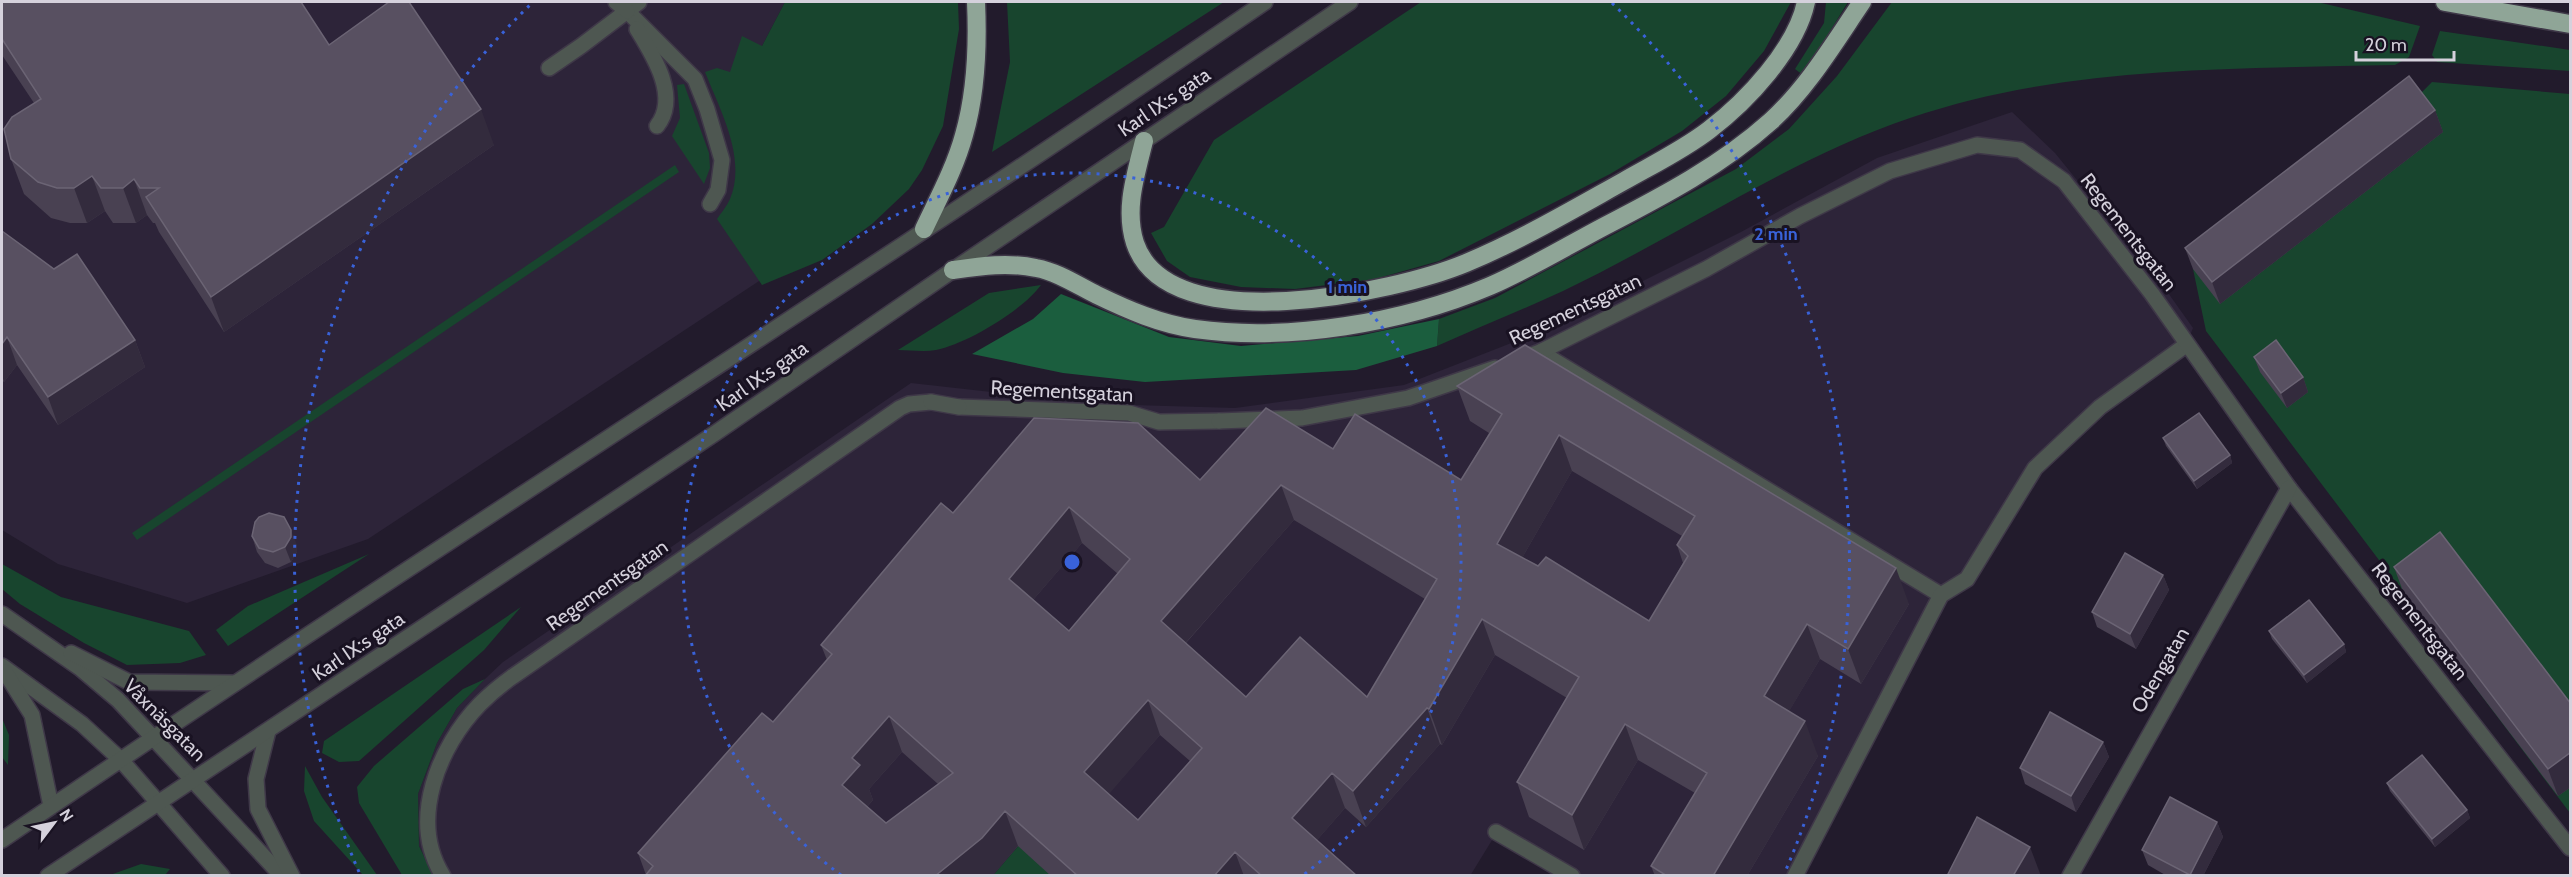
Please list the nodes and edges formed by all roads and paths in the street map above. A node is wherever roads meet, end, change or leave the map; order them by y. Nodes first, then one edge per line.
1 (976, 2) edge
2 (1265, 2) edge
3 (1350, 2) edge
4 (1806, 2) edge
5 (1862, 2) edge
6 (2445, 2) edge
7 (627, 5) edge
8 (2571, 24) edge
9 (549, 68) dead end
10 (657, 126) dead end
11 (1144, 141) junction
12 (710, 204) dead end
13 (924, 230) junction
14 (953, 270) junction
15 (2186, 345) junction
16 (1540, 352) junction
17 (2289, 488) junction
18 (1941, 595) junction
19 (2, 614) edge
20 (32, 634) junction
21 (2, 667) edge
22 (235, 683) junction
23 (268, 731) junction
24 (154, 737) junction
25 (121, 760) junction
26 (195, 780) junction
27 (158, 804) junction
28 (51, 806) junction
29 (1496, 832) dead end
30 (2, 840) edge
31 (2571, 848) edge
32 (48, 876) edge
33 (222, 876) edge
34 (282, 876) edge
35 (292, 876) edge
36 (443, 876) edge
37 (1572, 876) edge
38 (1795, 876) edge
39 (2070, 876) edge

1 - 13 highway
2 - 13 street, Karl IX:s gata
3 - 11 street, Karl IX:s gata
4 - 11 highway
5 - 14 highway
6 - 8 highway
7 - 9 street
7 - 10 street
7 - 12 street
11 - 14 street, Karl IX:s gata
13 - 22 street, Karl IX:s gata
14 - 23 street, Karl IX:s gata
15 - 16 street, Regementsgatan
15 - 17 street, Regementsgatan
15 - 18 street
16 - 18 street
16 - 36 street, Regementsgatan
17 - 31 street, Regementsgatan
17 - 39 street, Odengatan
18 - 38 street
19 - 20 street, Våxnäsgatan
20 - 22 street
20 - 24 street, Våxnäsgatan
21 - 25 street
21 - 28 street
22 - 24 street, Karl IX:s gata
23 - 26 street, Karl IX:s gata
23 - 35 street
24 - 25 street, Karl IX:s gata
24 - 26 street, Våxnäsgatan
25 - 27 street
25 - 28 street, Karl IX:s gata
26 - 27 street, Karl IX:s gata
26 - 34 street, Våxnäsgatan
27 - 32 street, Karl IX:s gata
27 - 33 street
28 - 30 street, Karl IX:s gata
29 - 37 street

